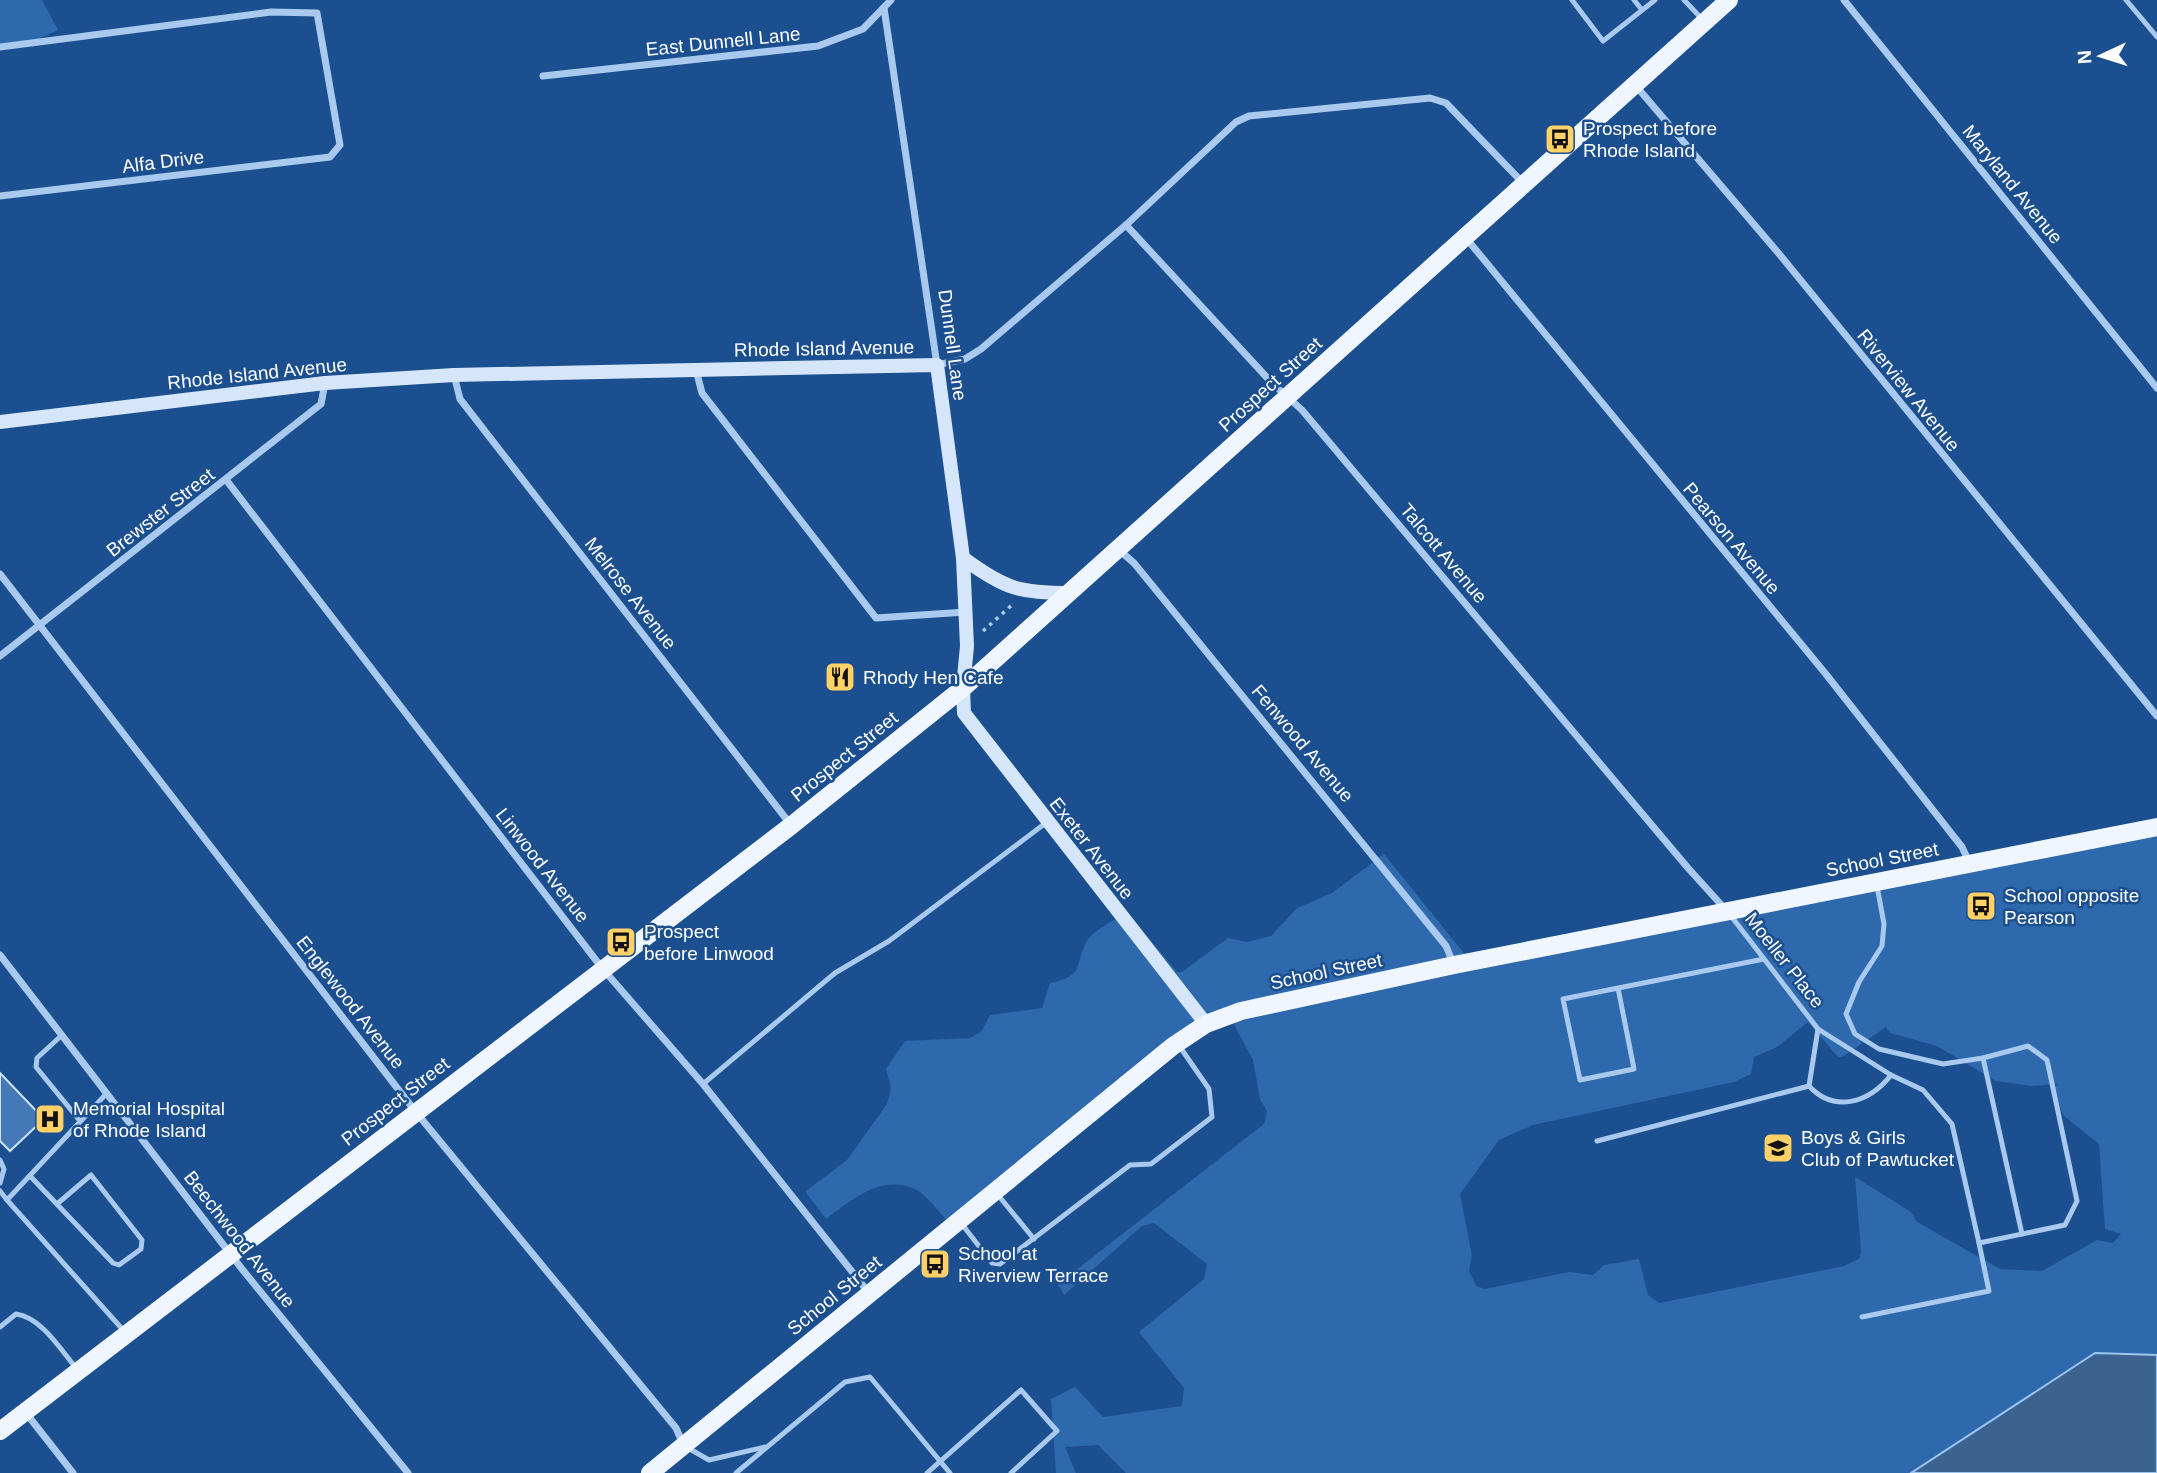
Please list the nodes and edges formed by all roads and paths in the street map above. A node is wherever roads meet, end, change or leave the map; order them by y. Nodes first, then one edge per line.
1 (891, 0) edge
2 (1572, 0) edge
3 (1634, 0) edge
4 (1656, 0) edge
5 (1684, 0) edge
6 (1729, 0) edge
7 (1844, 0) edge
8 (2126, 0) edge
9 (884, 4) edge
10 (1642, 10) junction
11 (1705, 22) junction
12 (2157, 37) edge
13 (0, 47) edge
14 (543, 76) dead end
15 (1636, 85) junction
16 (1525, 185) junction
17 (0, 196) edge
18 (1126, 225) junction
19 (1466, 238) junction
20 (937, 365) junction
21 (696, 370) junction
22 (454, 375) junction
23 (325, 383) junction
24 (2157, 388) edge
25 (1286, 397) junction
26 (0, 422) edge
27 (227, 481) junction
28 (1118, 549) junction
29 (963, 558) junction
30 (0, 574) edge
31 (1071, 593) junction
32 (1015, 602) dead end
33 (966, 612) junction
34 (40, 625) junction
35 (983, 631) dead end
36 (0, 656) edge
37 (963, 688) junction
38 (2157, 716) edge
39 (1047, 822) junction
40 (792, 825) junction
41 (2157, 827) edge
42 (1969, 863) junction
43 (1876, 881) junction
44 (1727, 911) junction
45 (0, 955) edge
46 (1764, 959) junction
47 (1454, 965) junction
48 (602, 968) junction
49 (1618, 988) junction
50 (1206, 1024) junction
51 (1818, 1029) junction
52 (62, 1035) junction
53 (1178, 1043) junction
54 (1983, 1058) junction
55 (1891, 1074) junction
56 (703, 1084) junction
57 (1809, 1086) junction
58 (107, 1093) junction
59 (415, 1111) junction
60 (80, 1121) junction
61 (1597, 1141) dead end
62 (0, 1160) edge
63 (30, 1176) junction
64 (0, 1183) edge
65 (0, 1191) edge
66 (995, 1191) junction
67 (7, 1200) junction
68 (57, 1204) junction
69 (959, 1221) junction
70 (2022, 1234) junction
71 (1034, 1239) junction
72 (1979, 1243) junction
73 (231, 1254) junction
74 (869, 1294) junction
75 (1862, 1317) dead end
76 (0, 1327) edge
77 (126, 1334) junction
78 (78, 1371) junction
79 (25, 1411) junction
80 (0, 1431) edge
81 (683, 1445) junction
82 (768, 1446) junction
83 (940, 1461) junction
84 (74, 1473) edge
85 (408, 1473) edge
86 (650, 1473) edge
87 (736, 1473) edge
88 (927, 1473) edge
89 (950, 1473) edge
90 (1011, 1473) edge

1 - 9 street, East Dunnell Lane
2 - 10 lane
3 - 10 lane
4 - 10 lane
5 - 11 lane
6 - 11 main road, Prospect Street
7 - 24 street, Maryland Avenue
8 - 12 lane
9 - 14 street, East Dunnell Lane
9 - 20 street, Dunnell Lane
11 - 15 main road, Prospect Street
13 - 17 street, Alfa Drive
15 - 16 main road, Prospect Street
15 - 38 street, Riverview Avenue
16 - 18 street, Rhode Island Avenue
16 - 19 main road, Prospect Street
18 - 20 street, Rhode Island Avenue
18 - 25 street, Talcott Avenue
19 - 25 main road, Prospect Street
19 - 42 street, Pearson Avenue
20 - 21 street, Rhode Island Avenue
20 - 29 street, Dunnell Lane
21 - 22 street, Rhode Island Avenue
21 - 33 street
22 - 23 street, Rhode Island Avenue
22 - 40 street, Melrose Avenue
23 - 26 street, Rhode Island Avenue
23 - 27 street, Brewster Street
25 - 28 main road, Prospect Street
25 - 44 street, Talcott Avenue
27 - 34 street, Brewster Street
27 - 48 street, Linwood Avenue
28 - 31 main road, Prospect Street
28 - 47 street, Fenwood Avenue
29 - 31 street
29 - 33 street, Dunnell Lane
30 - 34 street, Englewood Avenue
31 - 37 main road, Prospect Street
32 - 35 path
33 - 37 street, Dunnell Lane
34 - 36 street, Brewster Street
34 - 59 street, Englewood Avenue
37 - 39 street, Exeter Avenue
37 - 40 main road, Prospect Street
39 - 50 street, Exeter Avenue
39 - 56 lane
40 - 48 main road, Prospect Street
41 - 42 main road, School Street
42 - 43 main road, School Street
43 - 44 main road, School Street
43 - 54 lane
44 - 46 lane, Moeller Place
44 - 47 main road, School Street
45 - 52 street, Beechwood Avenue
46 - 49 lane
46 - 51 lane, Moeller Place
47 - 50 main road, School Street
48 - 56 street, Linwood Avenue
48 - 59 main road, Prospect Street
49 - 49 lane
50 - 53 main road, School Street
51 - 55 lane, Moeller Place
51 - 57 lane, Moeller Place
52 - 58 street, Beechwood Avenue
52 - 60 lane
53 - 66 main road, School Street
53 - 71 lane
54 - 70 lane
54 - 70 lane
55 - 57 lane
55 - 72 lane, Moeller Place
56 - 74 street, Linwood Avenue
57 - 61 lane
58 - 60 lane
58 - 73 street, Beechwood Avenue
59 - 73 main road, Prospect Street
59 - 81 street, Englewood Avenue
60 - 63 lane
62 - 64 lane
63 - 67 lane
63 - 68 lane
65 - 67 lane
66 - 69 main road, School Street
66 - 71 lane
67 - 77 lane
68 - 68 lane
69 - 71 lane
69 - 74 main road, School Street
70 - 72 lane
72 - 75 lane, Moeller Place
73 - 77 main road, Prospect Street
73 - 85 street, Beechwood Avenue
74 - 81 main road, School Street
76 - 78 lane
77 - 78 main road, Prospect Street
78 - 79 main road, Prospect Street
79 - 80 main road, Prospect Street
79 - 84 street
81 - 82 lane
81 - 86 main road, School Street
82 - 83 lane
82 - 87 lane
83 - 88 lane
83 - 89 lane
83 - 90 lane

